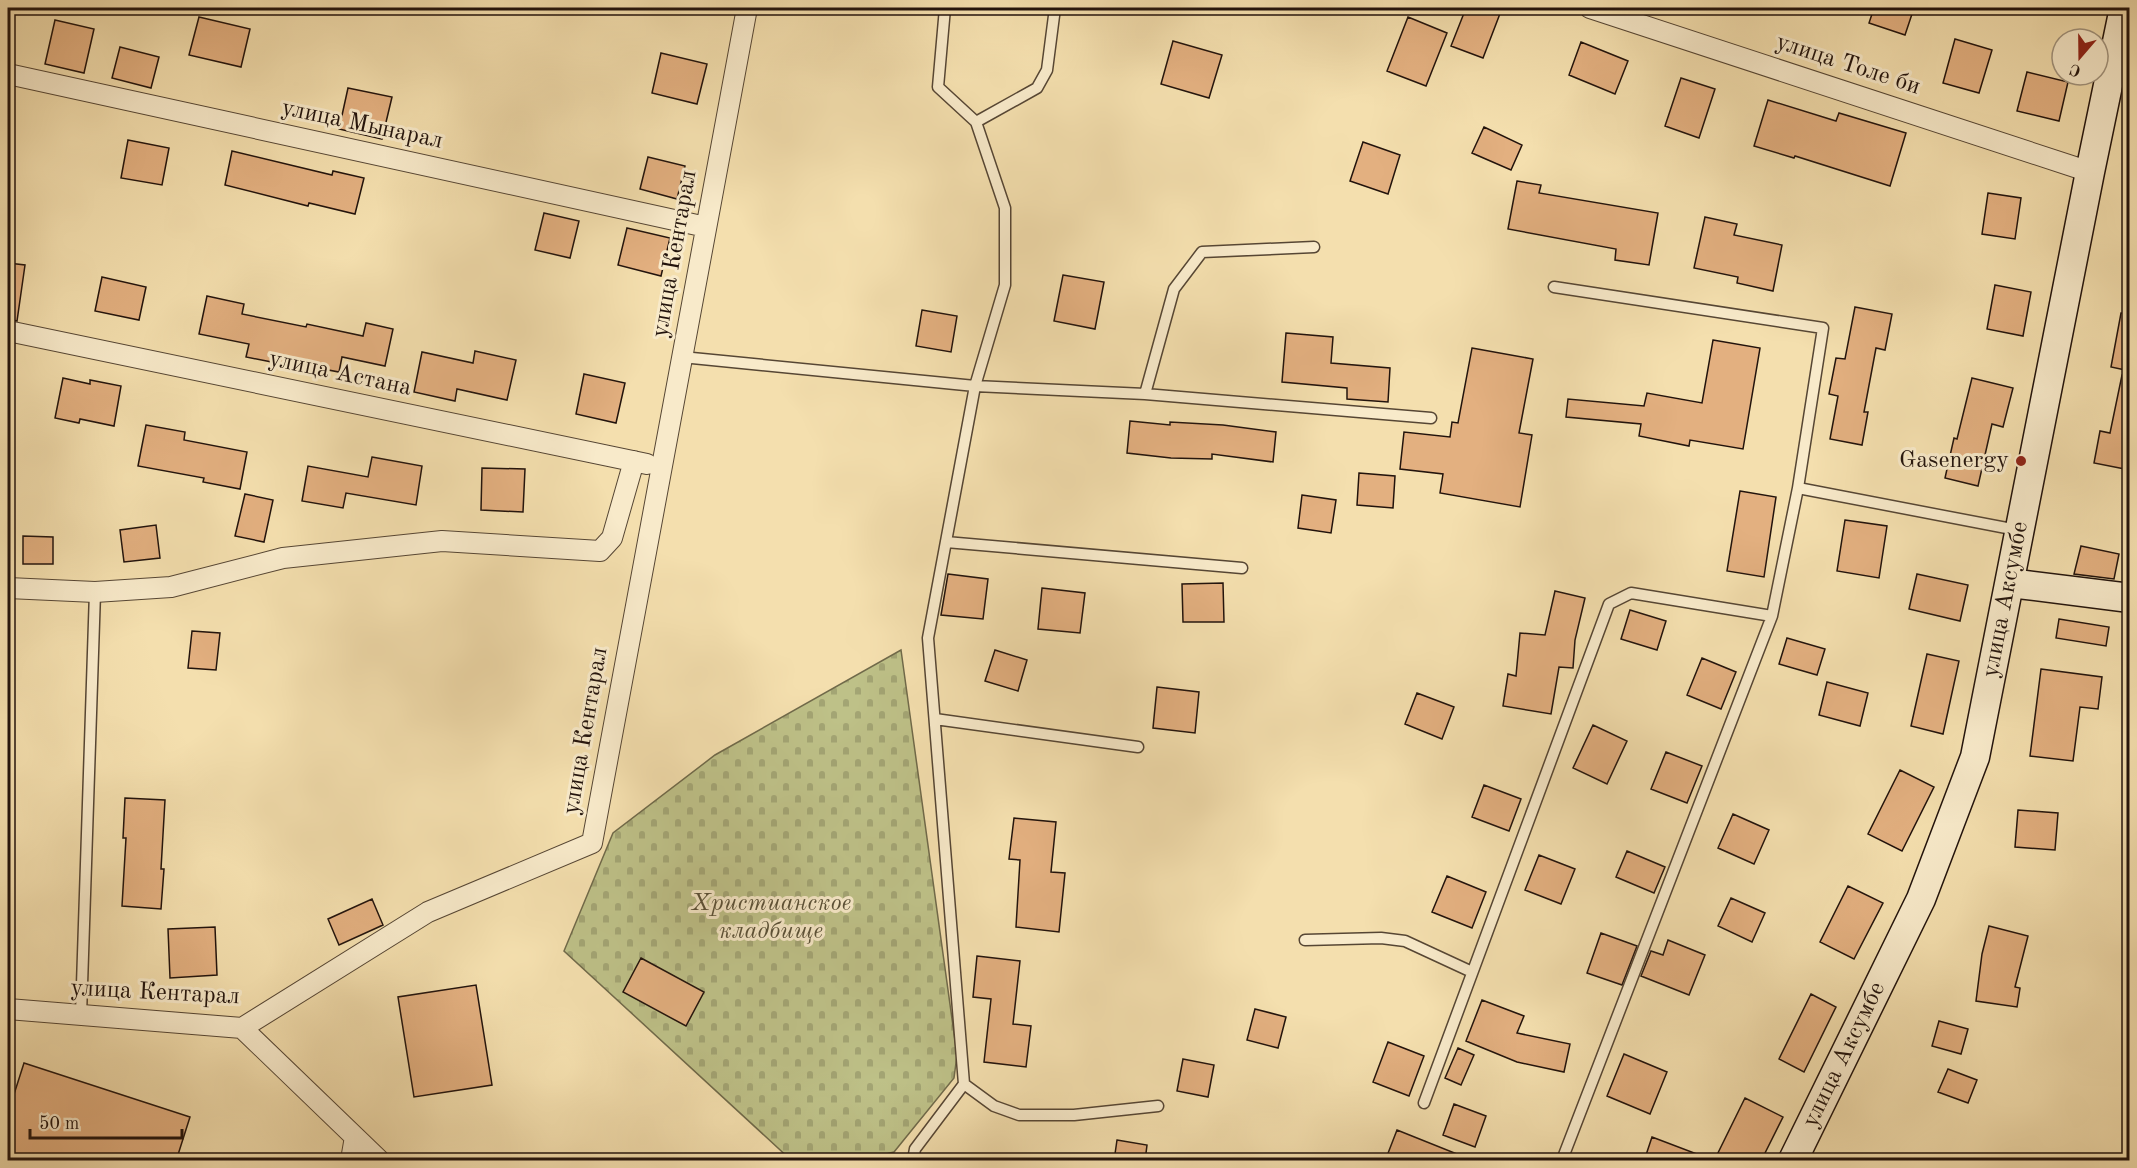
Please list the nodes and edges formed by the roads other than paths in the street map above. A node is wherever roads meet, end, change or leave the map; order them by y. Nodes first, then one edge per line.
1 (747, 8) edge
2 (945, 8) edge
3 (1055, 8) edge
4 (1590, 8) edge
5 (2124, 8) edge
6 (8, 74) edge
7 (976, 122) junction
8 (2090, 172) junction
9 (706, 227) junction
10 (1314, 247) dead end
11 (1554, 287) dead end
12 (8, 331) edge
13 (682, 357) junction
14 (975, 386) junction
15 (1145, 394) junction
16 (1431, 418) dead end
17 (634, 461) junction
18 (661, 467) junction
19 (1798, 488) junction
20 (2021, 530) junction
21 (946, 542) junction
22 (1242, 568) dead end
23 (2010, 583) junction
24 (8, 588) edge
25 (95, 592) junction
26 (2130, 598) edge
27 (1772, 616) junction
28 (934, 719) junction
29 (1137, 747) dead end
30 (1305, 940) dead end
31 (1472, 972) junction
32 (8, 1009) edge
33 (81, 1015) junction
34 (242, 1028) junction
35 (964, 1084) junction
36 (1424, 1102) dead end
37 (1158, 1106) dead end
38 (355, 1137) junction
39 (351, 1161) edge
40 (379, 1161) edge
41 (913, 1161) edge
42 (1562, 1161) edge
43 (1793, 1161) edge

1 - 9 street, улица Кентарал
2 - 7 lane
3 - 7 lane
4 - 8 street, улица Толе би
5 - 8 main road, улица Аксумбе
6 - 9 street, улица Мынарал
7 - 14 lane
8 - 20 main road, улица Аксумбе
9 - 13 street, улица Кентарал
10 - 15 lane
11 - 19 lane
12 - 17 street, улица Астана
13 - 14 lane
13 - 18 street, улица Кентарал
14 - 15 lane
14 - 21 lane
15 - 16 lane
17 - 18 street, улица Астана
17 - 25 street
18 - 34 street, улица Кентарал
19 - 20 lane
19 - 27 lane
20 - 23 main road, улица Аксумбе
21 - 22 lane
21 - 28 lane
23 - 26 main road
23 - 43 main road, улица Аксумбе
24 - 25 street
25 - 33 lane
27 - 31 lane
27 - 42 lane
28 - 29 lane
28 - 35 lane
30 - 31 lane
31 - 36 lane
32 - 33 street, улица Кентарал
33 - 34 street, улица Кентарал
34 - 38 street
35 - 37 lane
35 - 41 lane
38 - 39 street
38 - 40 street

